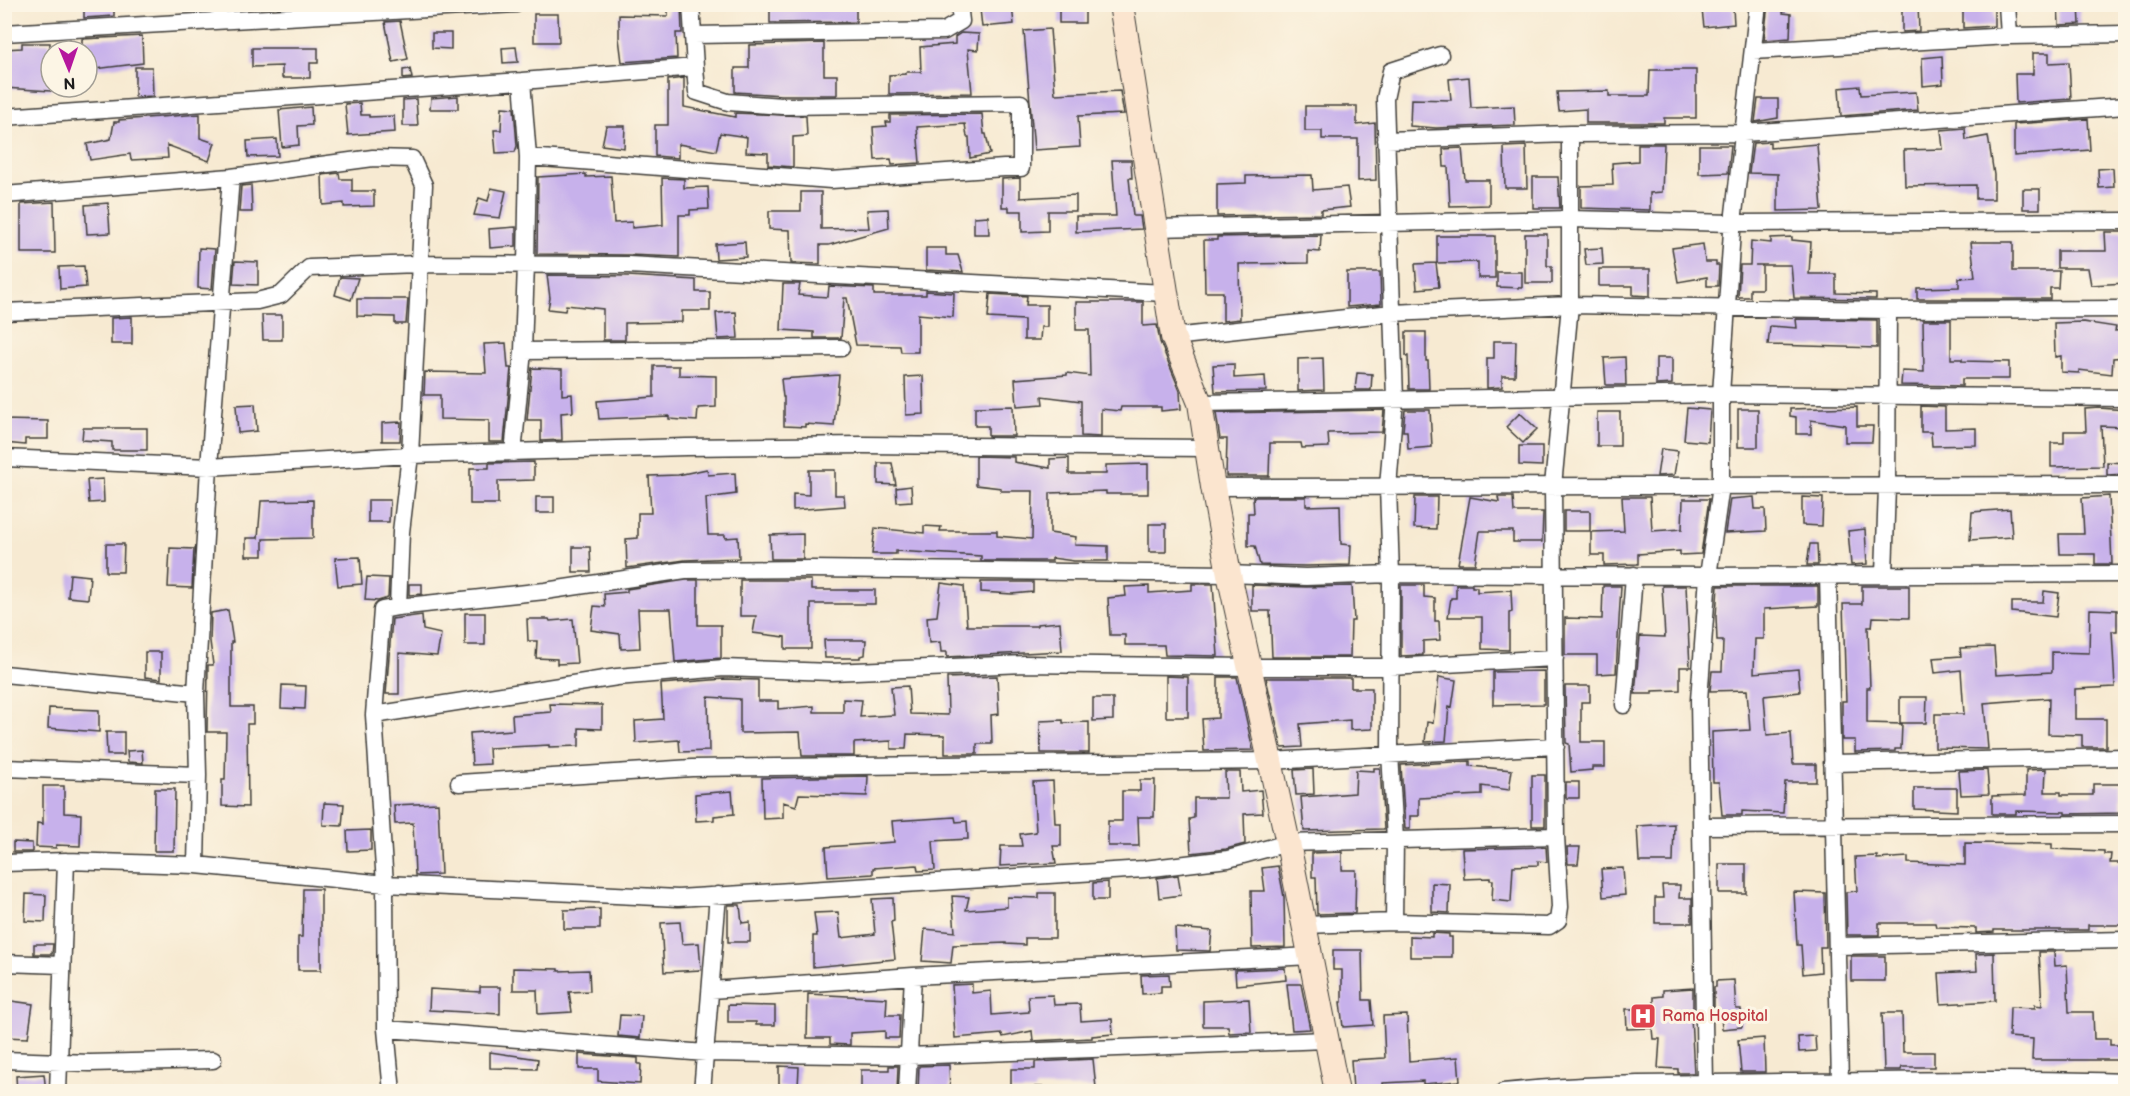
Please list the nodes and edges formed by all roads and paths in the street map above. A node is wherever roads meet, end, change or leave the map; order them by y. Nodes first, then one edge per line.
1 (516, 4) edge
2 (691, 4) edge
3 (959, 4) edge
4 (1121, 4) edge
5 (1758, 4) edge
6 (2007, 4) edge
7 (4, 33) edge
8 (2126, 34) edge
9 (694, 35) junction
10 (2009, 36) junction
11 (1753, 51) junction
12 (1440, 55) dead end
13 (694, 67) junction
14 (522, 81) junction
15 (2126, 106) edge
16 (4, 117) edge
17 (1743, 133) junction
18 (1570, 134) junction
19 (1386, 140) junction
20 (528, 157) junction
21 (231, 177) junction
22 (4, 195) edge
23 (1570, 219) junction
24 (2126, 221) edge
25 (1389, 222) junction
26 (1733, 223) junction
27 (1156, 228) junction
28 (418, 264) junction
29 (526, 264) junction
30 (1165, 293) junction
31 (222, 303) junction
32 (1570, 304) junction
33 (1727, 309) junction
34 (2126, 309) edge
35 (1888, 310) junction
36 (4, 312) edge
37 (1392, 313) junction
38 (1173, 337) junction
39 (841, 348) dead end
40 (523, 351) junction
41 (1721, 394) junction
42 (1888, 394) junction
43 (1560, 395) junction
44 (2126, 398) edge
45 (1395, 399) junction
46 (1200, 403) junction
47 (1207, 448) junction
48 (513, 453) junction
49 (410, 455) junction
50 (4, 458) edge
51 (209, 466) junction
52 (2126, 485) edge
53 (1553, 486) junction
54 (1722, 486) junction
55 (1213, 487) junction
56 (1388, 487) junction
57 (1887, 487) junction
58 (1553, 573) junction
59 (1229, 574) junction
60 (1391, 574) junction
61 (1884, 574) junction
62 (2126, 574) edge
63 (1635, 575) junction
64 (1828, 575) junction
65 (1708, 576) junction
66 (398, 607) junction
67 (1555, 658) junction
68 (1250, 667) junction
69 (1390, 667) junction
70 (4, 674) edge
71 (196, 693) junction
72 (1624, 705) dead end
73 (375, 715) junction
74 (1556, 746) junction
75 (1390, 753) junction
76 (2126, 757) edge
77 (1269, 761) junction
78 (1832, 763) junction
79 (4, 768) edge
80 (198, 775) junction
81 (459, 783) dead end
82 (2126, 824) edge
83 (1701, 826) junction
84 (1834, 826) junction
85 (1556, 836) junction
86 (1395, 840) junction
87 (1288, 843) junction
88 (66, 861) junction
89 (4, 863) edge
90 (196, 865) junction
91 (385, 884) junction
92 (718, 895) junction
93 (1394, 922) junction
94 (1304, 925) junction
95 (2126, 940) edge
96 (1837, 946) junction
97 (1311, 956) junction
98 (4, 963) edge
99 (62, 965) junction
100 (913, 976) junction
101 (711, 990) junction
102 (386, 1029) junction
103 (1326, 1040) junction
104 (706, 1053) junction
105 (908, 1056) junction
106 (4, 1060) edge
107 (213, 1060) dead end
108 (59, 1062) junction
109 (1840, 1082) junction
110 (2126, 1082) edge
111 (1705, 1083) junction
112 (58, 1092) edge
113 (392, 1092) edge
114 (702, 1092) edge
115 (907, 1092) edge
116 (1337, 1092) edge
117 (1503, 1092) edge

1 - 7 street
2 - 9 street
3 - 9 street
4 - 27 street
5 - 11 street
6 - 10 street
8 - 10 street
9 - 13 street
10 - 11 street
11 - 17 street
12 - 19 street
13 - 14 street
13 - 20 street
14 - 16 street
14 - 20 street
15 - 17 street
17 - 18 street
17 - 26 street
18 - 19 street
18 - 23 street
19 - 25 street
20 - 29 street
21 - 22 street
21 - 28 street
21 - 31 street
23 - 25 street
23 - 26 street
23 - 32 street
24 - 26 street
25 - 27 street
25 - 37 street
26 - 33 street
27 - 30 street
28 - 29 street
28 - 31 street
28 - 49 street
29 - 30 street
29 - 40 street
30 - 38 street
31 - 36 street
31 - 51 street
32 - 33 street
32 - 37 street
32 - 43 street
33 - 35 street
33 - 41 street
34 - 35 street
35 - 42 street
37 - 38 street
37 - 45 street
38 - 46 street
39 - 40 street
40 - 48 street
41 - 42 street
41 - 43 street
41 - 54 street
42 - 44 street
42 - 57 street
43 - 45 street
43 - 53 street
45 - 46 street
45 - 56 street
46 - 47 street
47 - 48 street
47 - 55 street
48 - 49 street
49 - 51 street
49 - 66 street
50 - 51 street
51 - 71 street
52 - 57 street
53 - 54 street
53 - 56 street
53 - 58 street
54 - 57 street
54 - 65 street
55 - 56 street
55 - 59 street
56 - 60 street
57 - 61 street
58 - 60 street
58 - 63 street
58 - 67 street
59 - 60 street
59 - 66 street
59 - 68 street
60 - 69 street
61 - 62 street
61 - 64 street
63 - 65 street
63 - 72 street
64 - 65 street
64 - 78 street
65 - 83 street
66 - 73 street
67 - 69 street
67 - 74 street
68 - 69 street
68 - 73 street
68 - 77 street
69 - 75 street
70 - 71 street
71 - 80 street
73 - 91 street
74 - 75 street
74 - 85 street
75 - 77 street
75 - 86 street
76 - 78 street
77 - 81 street
77 - 87 street
78 - 84 street
79 - 80 street
80 - 90 street
82 - 84 street
83 - 84 street
83 - 111 street
84 - 96 street
85 - 86 street
85 - 93 street
86 - 87 street
86 - 93 street
87 - 92 street
87 - 94 street
88 - 89 street
88 - 90 street
88 - 99 street
90 - 91 street
91 - 92 street
91 - 102 street
92 - 101 street
93 - 94 street
94 - 97 street
95 - 96 street
96 - 109 street
97 - 100 street
97 - 103 street
98 - 99 street
99 - 108 street
100 - 101 street
100 - 105 street
101 - 104 street
102 - 104 street
102 - 113 street
103 - 105 street
103 - 116 street
104 - 105 street
104 - 114 street
105 - 115 street
106 - 108 street
107 - 108 street
108 - 112 street
109 - 110 street
109 - 111 street
111 - 117 street

